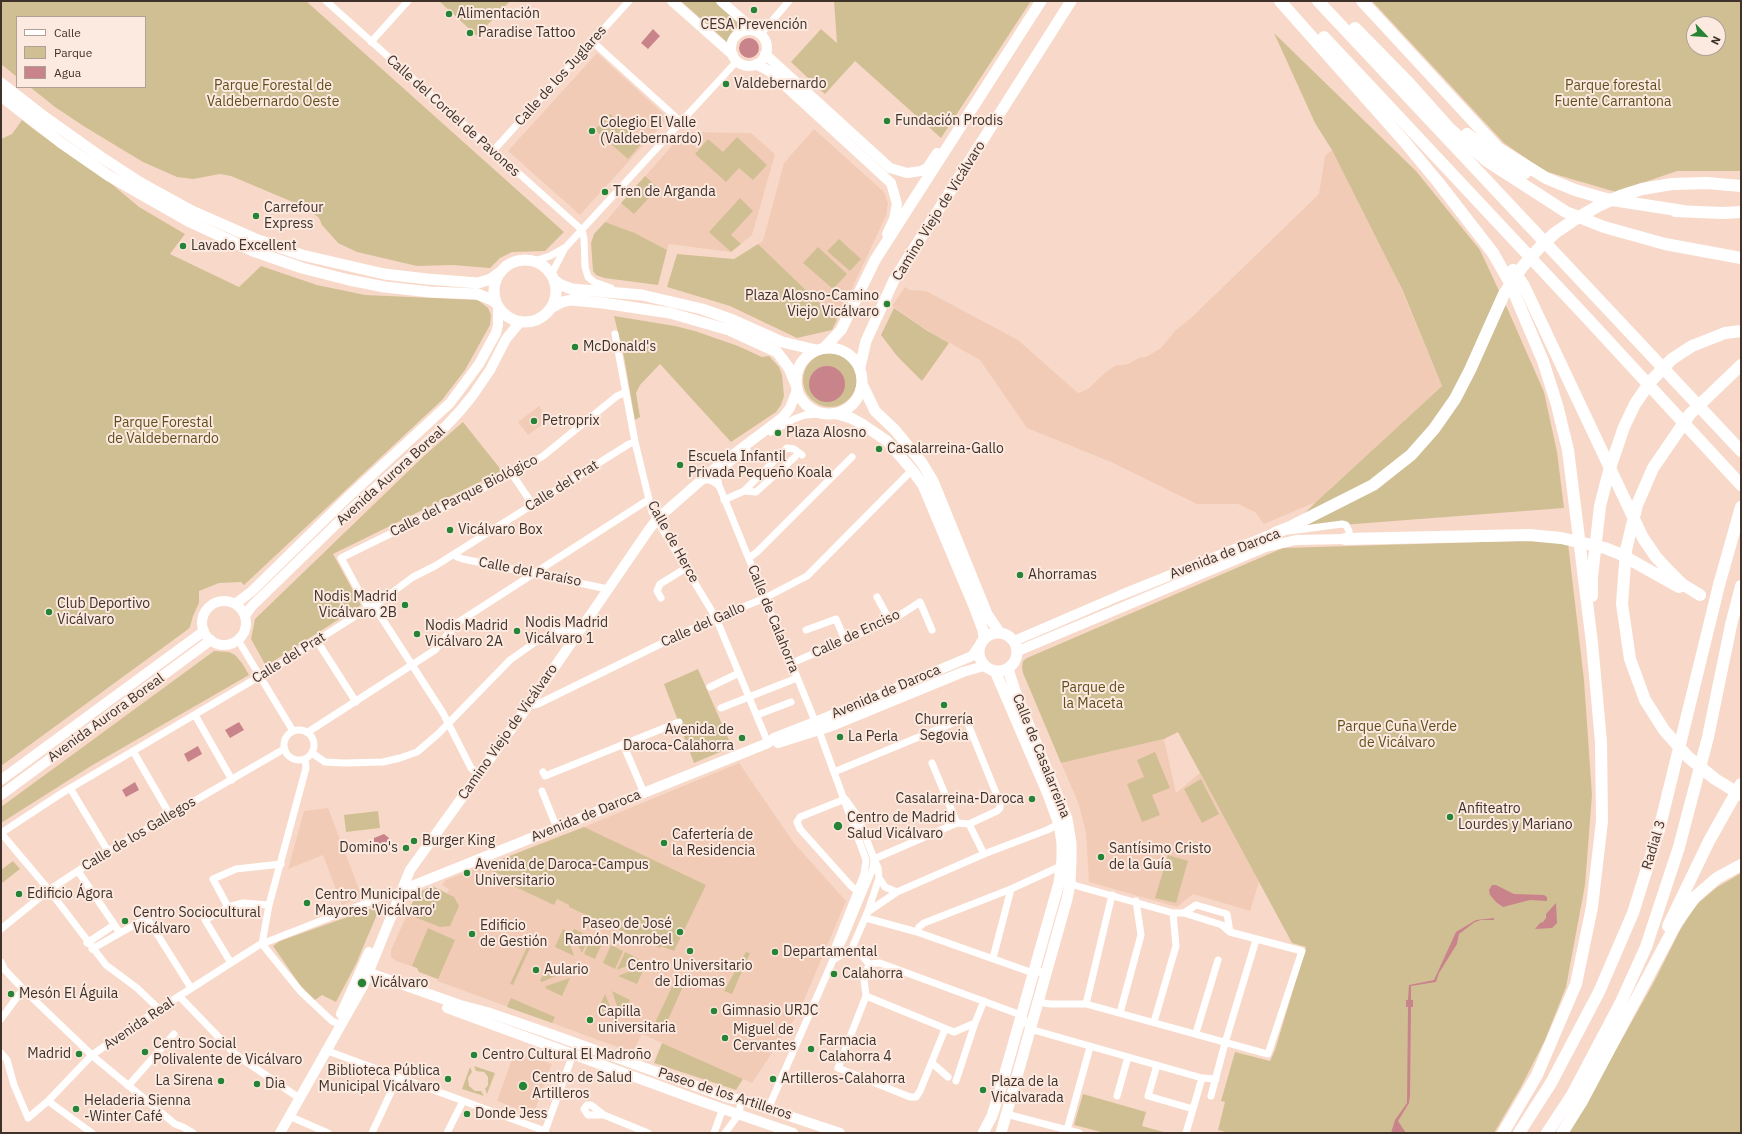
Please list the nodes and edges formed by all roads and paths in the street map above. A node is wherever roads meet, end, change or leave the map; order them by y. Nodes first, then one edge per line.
1 (326, 1) edge
2 (408, 1) edge
3 (629, 1) edge
4 (672, 1) edge
5 (721, 1) edge
6 (789, 1) edge
7 (1041, 1) edge
8 (1071, 1) edge
9 (1280, 1) edge
10 (1290, 1) edge
11 (1318, 1) edge
12 (1326, 1) edge
13 (1362, 1) edge
14 (757, 33) junction
15 (371, 42) junction
16 (592, 42) junction
17 (765, 54) junction
18 (735, 58) junction
19 (756, 64) junction
20 (1408, 82) junction
21 (1, 83) edge
22 (1, 96) edge
23 (681, 122) junction
24 (960, 127) junction
25 (1404, 141) junction
26 (493, 151) junction
27 (1741, 186) edge
28 (1683, 212) junction
29 (1741, 212) edge
30 (582, 230) junction
31 (564, 248) junction
32 (1741, 258) edge
33 (875, 260) junction
34 (534, 261) junction
35 (499, 273) junction
36 (553, 277) junction
37 (642, 295) junction
38 (497, 306) junction
39 (551, 308) junction
40 (520, 322) junction
41 (1741, 331) edge
42 (615, 334) dead end
43 (820, 349) junction
44 (1741, 365) edge
45 (860, 367) junction
46 (863, 386) junction
47 (796, 388) junction
48 (626, 392) junction
49 (820, 414) junction
50 (838, 414) junction
51 (635, 442) junction
52 (1741, 451) edge
53 (852, 457) dead end
54 (912, 470) junction
55 (512, 474) junction
56 (700, 480) junction
57 (1741, 485) edge
58 (719, 486) junction
59 (744, 492) junction
60 (648, 500) junction
61 (724, 500) junction
62 (533, 505) junction
63 (1741, 507) edge
64 (657, 519) junction
65 (1275, 532) junction
66 (1345, 539) junction
67 (455, 554) junction
68 (748, 558) junction
69 (686, 568) junction
70 (535, 573) junction
71 (1741, 586) edge
72 (608, 589) junction
73 (1700, 594) junction
74 (877, 597) dead end
75 (661, 598) dead end
76 (765, 598) junction
77 (235, 604) junction
78 (1741, 606) edge
79 (371, 607) junction
80 (245, 616) junction
81 (716, 618) junction
82 (890, 621) junction
83 (580, 629) junction
84 (806, 630) dead end
85 (932, 630) dead end
86 (204, 631) junction
87 (999, 632) junction
88 (210, 640) junction
89 (238, 640) junction
90 (845, 640) junction
91 (317, 641) junction
92 (981, 642) junction
93 (1592, 644) junction
94 (1016, 646) junction
95 (792, 663) junction
96 (412, 666) junction
97 (984, 666) junction
98 (1008, 669) junction
99 (995, 671) junction
100 (739, 673) junction
101 (260, 677) junction
102 (797, 678) junction
103 (710, 687) dead end
104 (750, 697) junction
105 (356, 702) junction
106 (530, 702) junction
107 (791, 702) dead end
108 (721, 708) dead end
109 (196, 715) junction
110 (757, 715) junction
111 (679, 722) dead end
112 (448, 724) junction
113 (817, 727) junction
114 (293, 731) junction
115 (308, 732) junction
116 (768, 743) junction
117 (623, 744) junction
118 (284, 749) junction
119 (133, 751) junction
120 (312, 753) junction
121 (305, 758) junction
122 (932, 763) dead end
123 (543, 772) dead end
124 (834, 772) junction
125 (478, 774) junction
126 (1, 780) edge
127 (232, 780) junction
128 (1741, 784) edge
129 (70, 788) junction
130 (542, 791) dead end
131 (644, 793) junction
132 (1, 795) edge
133 (1741, 795) edge
134 (845, 799) junction
135 (170, 815) junction
136 (1063, 822) junction
137 (958, 823) junction
138 (969, 824) junction
139 (557, 828) junction
140 (1, 833) edge
141 (108, 851) junction
142 (984, 854) junction
143 (874, 859) junction
144 (281, 864) junction
145 (1741, 865) edge
146 (1061, 866) junction
147 (78, 871) junction
148 (879, 878) junction
149 (1064, 883) junction
150 (404, 889) junction
151 (1010, 889) junction
152 (49, 890) junction
153 (856, 890) junction
154 (897, 892) junction
155 (386, 895) dead end
156 (1112, 895) junction
157 (1136, 901) junction
158 (270, 905) junction
159 (228, 908) junction
160 (1173, 913) junction
161 (1184, 913) junction
162 (867, 915) junction
163 (114, 925) junction
164 (1, 929) edge
165 (917, 932) junction
166 (1230, 932) junction
167 (120, 933) junction
168 (1256, 940) junction
169 (262, 944) junction
170 (90, 946) junction
171 (852, 948) junction
172 (993, 958) junction
173 (833, 960) junction
174 (1218, 960) dead end
175 (1, 962) edge
176 (230, 963) junction
177 (869, 964) junction
178 (1047, 971) junction
179 (365, 973) junction
180 (1033, 973) junction
181 (191, 988) junction
182 (23, 989) junction
183 (179, 996) junction
184 (866, 996) junction
185 (984, 1000) junction
186 (1037, 1002) junction
187 (1086, 1004) junction
188 (1632, 1008) junction
189 (159, 1009) junction
190 (1120, 1013) junction
191 (1021, 1015) junction
192 (1, 1019) edge
193 (1154, 1022) junction
194 (340, 1023) junction
195 (975, 1023) junction
196 (945, 1029) junction
197 (1030, 1029) junction
198 (1196, 1033) junction
199 (174, 1034) dead end
200 (577, 1043) junction
201 (1225, 1043) junction
202 (1090, 1046) junction
203 (325, 1050) junction
204 (1, 1054) edge
205 (92, 1055) junction
206 (1128, 1057) junction
207 (572, 1058) junction
208 (932, 1063) junction
209 (1157, 1065) junction
210 (948, 1077) dead end
211 (398, 1078) junction
212 (1202, 1078) junction
213 (956, 1080) dead end
214 (1216, 1080) junction
215 (128, 1086) junction
216 (1117, 1096) dead end
217 (1212, 1096) dead end
218 (299, 1098) junction
219 (729, 1098) junction
220 (741, 1100) junction
221 (48, 1101) junction
222 (463, 1101) junction
223 (723, 1108) junction
224 (768, 1108) junction
225 (1193, 1109) junction
226 (739, 1114) junction
227 (1006, 1114) junction
228 (289, 1116) junction
229 (604, 1116) dead end
230 (762, 1121) junction
231 (1067, 1130) junction
232 (545, 1132) edge
233 (727, 1132) edge
234 (92, 1133) edge
235 (192, 1133) edge
236 (280, 1133) edge
237 (328, 1133) edge
238 (372, 1133) edge
239 (447, 1133) edge
240 (648, 1133) edge
241 (714, 1133) edge
242 (793, 1133) edge
243 (840, 1133) edge
244 (983, 1133) edge
245 (1002, 1133) edge
246 (1079, 1133) edge
247 (1186, 1133) edge
248 (1503, 1133) edge
249 (1519, 1133) edge
250 (1547, 1133) edge
251 (1562, 1133) edge

1 - 15 street, Calle del Cordel de Pavones
2 - 15 street
3 - 16 street, Calle de los Juglares
4 - 18 street
5 - 14 street
6 - 14 street
7 - 24 main road, Camino Viejo de Vicálvaro
8 - 45 main road, Camino Viejo de Vicálvaro
9 - 25 highway
10 - 57 highway
11 - 52 highway
12 - 20 highway
13 - 28 highway
14 - 17 street
14 - 18 street
15 - 26 street, Calle del Cordel de Pavones
16 - 23 street
16 - 26 street, Calle de los Juglares
17 - 19 street
17 - 24 street
18 - 19 street
18 - 23 street
19 - 33 street
20 - 28 highway
20 - 32 highway
21 - 35 main road
22 - 38 main road
23 - 30 street
24 - 33 main road, Camino Viejo de Vicálvaro
25 - 73 highway
25 - 93 highway
26 - 30 street, Calle del Cordel de Pavones
27 - 65 highway
28 - 29 highway
30 - 31 street
30 - 37 street
31 - 34 street
31 - 36 street
33 - 43 main road, Camino Viejo de Vicálvaro
34 - 35 main road
34 - 36 main road
35 - 38 main road
36 - 37 main road
36 - 39 main road
37 - 43 main road
38 - 40 main road
38 - 77 street, Avenida Aurora Boreal
39 - 40 main road
39 - 47 main road
40 - 80 street, Avenida Aurora Boreal
41 - 93 highway
42 - 48 street, Calle de Herce
43 - 45 main road
43 - 47 main road
44 - 133 highway
45 - 46 main road
46 - 50 main road
46 - 87 main road
47 - 49 main road
47 - 56 street, Camino Viejo de Vicálvaro
48 - 51 street, Calle de Herce
48 - 55 street, Calle del Parque Biológico
49 - 50 main road
49 - 58 street
50 - 54 main road
51 - 60 street, Calle de Herce
51 - 62 street, Calle del Prat
53 - 68 street
54 - 76 street, Calle del Gallo
54 - 92 main road
55 - 62 street
55 - 79 street, Calle del Parque Biológico
56 - 58 street
56 - 64 street, Camino Viejo de Vicálvaro
58 - 61 street, Calle de Calahorra
59 - 59 street
59 - 61 street
60 - 64 street, Calle de Herce
60 - 70 street
61 - 68 street, Calle de Calahorra
62 - 67 street, Calle del Prat
63 - 249 highway, Radial 3
64 - 69 street, Calle de Herce
64 - 72 street, Camino Viejo de Vicálvaro
65 - 66 street, Avenida de Daroca
65 - 94 street, Avenida de Daroca
66 - 73 highway
66 - 94 street, Avenida de Daroca
67 - 70 street, Calle del Paraíso
67 - 79 street, Calle del Prat
68 - 76 street, Calle de Calahorra
69 - 75 street
69 - 81 street, Calle de Herce
70 - 72 street, Calle del Paraíso
70 - 96 street
71 - 250 highway, Radial 3
72 - 83 street, Camino Viejo de Vicálvaro
73 - 78 highway
74 - 82 street
76 - 81 street, Calle del Gallo
76 - 95 street, Calle de Calahorra
77 - 80 street
77 - 86 street
79 - 91 street, Calle del Prat
79 - 96 street, Calle del Parque Biológico
80 - 89 street
81 - 100 street, Calle de Herce
81 - 106 street, Calle del Gallo
82 - 85 street, Calle de Enciso
82 - 90 street, Calle de Enciso
83 - 106 street, Camino Viejo de Vicálvaro
83 - 112 street
84 - 90 street, Calle de Calahorra
86 - 88 street
86 - 126 street, Avenida Aurora Boreal
87 - 92 main road
87 - 94 main road
88 - 89 street
88 - 132 street, Avenida Aurora Boreal
89 - 101 street
90 - 95 street, Calle de Enciso
91 - 101 street, Calle del Prat
91 - 105 street
92 - 97 main road
92 - 113 street, Avenida de Daroca
93 - 248 highway
94 - 98 main road
95 - 102 street, Calle de Calahorra
96 - 105 street
96 - 112 street, Calle del Parque Biológico
97 - 99 main road
97 - 113 street, Avenida de Daroca
98 - 99 main road
98 - 136 main road, Calle de Casalarreina
99 - 136 main road, Calle de Casalarreina
100 - 103 street
100 - 104 street, Calle de Herce
101 - 109 street, Calle del Prat
101 - 114 street
102 - 104 street
102 - 113 street, Calle de Calahorra
104 - 108 street
104 - 110 street, Calle de Herce
105 - 115 street
106 - 125 street, Camino Viejo de Vicálvaro
107 - 110 street
109 - 119 street, Calle del Prat
109 - 127 street
110 - 116 street, Calle de Herce
111 - 117 street
112 - 120 street
112 - 125 street, Calle del Parque Biológico
113 - 116 street, Avenida de Daroca
113 - 124 street, Calle de Calahorra
114 - 115 street
114 - 118 street
115 - 120 street
116 - 131 street, Avenida de Daroca
117 - 123 street
117 - 131 street
118 - 121 street
118 - 127 street, Calle de los Gallegos
119 - 129 street, Calle del Prat
119 - 135 street
120 - 121 street
121 - 144 street
122 - 137 street
124 - 134 street, Calle de Calahorra
124 - 138 street
125 - 150 street, Camino Viejo de Vicálvaro
127 - 135 street, Calle de los Gallegos
128 - 188 highway
129 - 140 street, Calle del Prat
129 - 141 street
130 - 139 street
131 - 139 street, Avenida de Daroca
134 - 143 street, Calle de Calahorra
134 - 153 street, Calle de Calahorra
134 - 153 street
135 - 141 street, Calle de los Gallegos
136 - 142 street
136 - 146 main road, Calle de Casalarreina
136 - 149 main road, Calle de Casalarreina
137 - 138 street
137 - 143 street
138 - 142 street
139 - 150 street, Avenida de Daroca
140 - 152 street
141 - 147 street, Calle de los Gallegos
142 - 154 street
143 - 148 street, Calle de Calahorra
143 - 173 street, Calle de Calahorra
144 - 158 street
144 - 159 street
145 - 188 highway
146 - 149 main road, Calle de Casalarreina
146 - 151 street
147 - 152 street, Calle de los Gallegos
147 - 163 street
148 - 154 street
148 - 162 street
149 - 156 street
149 - 178 main road, Calle de Casalarreina
149 - 180 main road, Calle de Casalarreina
150 - 179 street, Camino Viejo de Vicálvaro
150 - 179 street
151 - 165 street
151 - 172 street
152 - 164 street, Calle de los Gallegos
152 - 170 street
153 - 173 street, Calle de Calahorra
154 - 162 street
155 - 169 street
156 - 157 street
156 - 187 street
157 - 160 street
157 - 190 street
158 - 159 street
158 - 169 street
159 - 176 street
160 - 161 street
160 - 193 street
161 - 166 street
161 - 166 street
162 - 165 street
162 - 171 street
163 - 167 street
163 - 170 street
165 - 172 street
166 - 168 street
167 - 170 street
167 - 181 street
168 - 201 street
168 - 201 street
169 - 176 street, Avenida Real
169 - 194 street
170 - 189 street
171 - 173 street
171 - 177 street
172 - 180 street
173 - 224 street, Calle de Calahorra
174 - 198 street
175 - 182 street
176 - 181 street, Avenida Real
177 - 184 street
177 - 185 street
178 - 180 street
178 - 186 main road, Calle de Casalarreina
179 - 194 street
179 - 200 street, Paseo de los Artilleros
179 - 207 street, Paseo de los Artilleros
180 - 191 main road, Calle de Casalarreina
181 - 183 street, Avenida Real
182 - 192 street
182 - 205 street
183 - 189 street, Avenida Real
183 - 218 street
184 - 196 street
184 - 208 street
185 - 191 street
185 - 195 street
186 - 187 street
186 - 197 main road, Calle de Casalarreina
187 - 190 street
188 - 251 highway
189 - 205 street, Avenida Real
190 - 193 street
191 - 197 street
191 - 244 main road, Calle de Casalarreina
193 - 198 street
194 - 203 street
195 - 196 street
195 - 213 street
196 - 208 street
197 - 202 street
197 - 227 main road, Calle de Casalarreina
198 - 201 street
199 - 215 street
200 - 207 street
200 - 219 street, Paseo de los Artilleros
201 - 214 street
202 - 206 street
202 - 231 street
203 - 211 street
203 - 218 street
204 - 221 street, Avenida Real
205 - 215 street
205 - 221 street, Avenida Real
206 - 209 street
206 - 216 street
207 - 223 street, Paseo de los Artilleros
207 - 232 street
208 - 210 street
209 - 212 street
209 - 225 street
211 - 222 street
211 - 238 street
212 - 214 street
212 - 225 street
214 - 217 street
215 - 235 street
218 - 228 street
219 - 220 street, Paseo de los Artilleros
219 - 223 street
220 - 224 street, Paseo de los Artilleros
220 - 226 street
221 - 234 street
222 - 232 street
222 - 239 street
223 - 226 street, Paseo de los Artilleros
223 - 241 street
224 - 230 street, Calle de Calahorra
224 - 243 street, Paseo de los Artilleros
225 - 247 street
226 - 230 street, Paseo de los Artilleros
226 - 233 street
227 - 231 street
227 - 245 main road, Calle de Casalarreina
228 - 236 street
228 - 237 street
229 - 240 street
230 - 242 street, Paseo de los Artilleros
231 - 246 street

